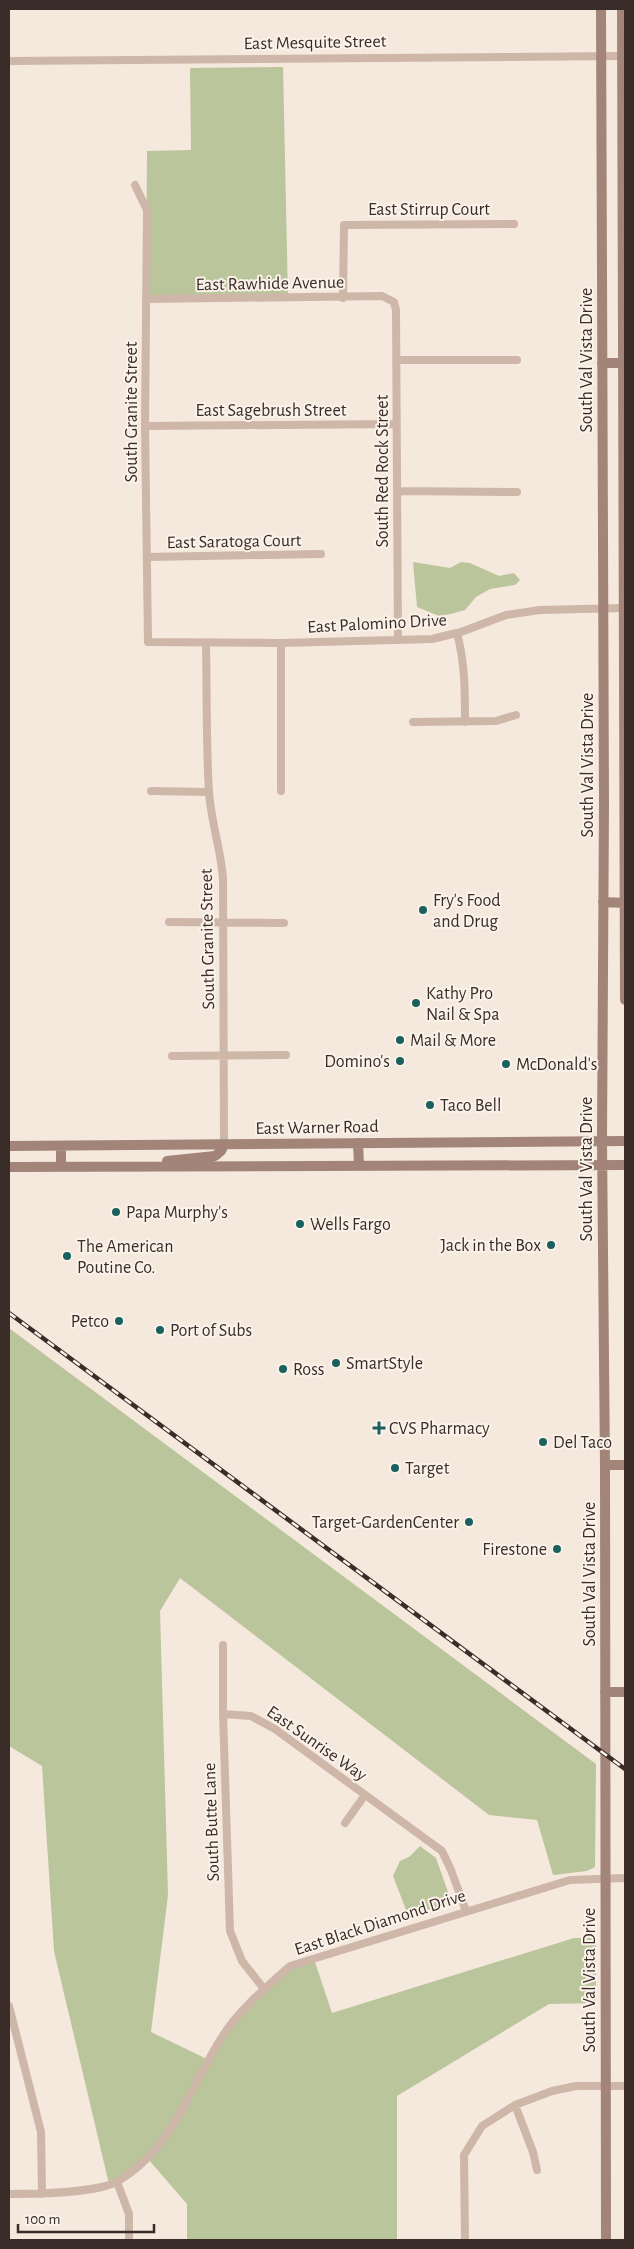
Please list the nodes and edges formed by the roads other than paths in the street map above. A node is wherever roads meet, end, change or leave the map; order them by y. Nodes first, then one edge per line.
1 (602, 9) edge
2 (622, 9) edge
3 (601, 56) junction
4 (622, 56) junction
5 (9, 61) edge
6 (135, 185) dead end
7 (514, 224) dead end
8 (344, 298) junction
9 (146, 299) junction
10 (394, 302) joint
11 (397, 360) junction
12 (517, 360) dead end
13 (602, 362) junction
14 (624, 363) edge
15 (397, 424) junction
16 (145, 426) junction
17 (398, 492) junction
18 (517, 492) dead end
19 (322, 554) dead end
20 (147, 557) junction
21 (603, 608) junction
22 (625, 608) edge
23 (457, 633) junction
24 (398, 640) junction
25 (148, 642) joint
26 (206, 643) junction
27 (282, 643) junction
28 (516, 715) dead end
29 (413, 722) dead end
30 (465, 722) junction
31 (151, 791) dead end
32 (282, 791) dead end
33 (209, 792) junction
34 (604, 902) junction
35 (625, 903) edge
36 (169, 922) dead end
37 (224, 922) junction
38 (284, 923) dead end
39 (625, 1000) edge
40 (223, 1054) junction
41 (286, 1055) dead end
42 (172, 1056) dead end
43 (602, 1141) junction
44 (625, 1141) edge
45 (358, 1143) junction
46 (224, 1145) junction
47 (9, 1146) edge
48 (61, 1146) junction
49 (359, 1165) junction
50 (602, 1165) junction
51 (625, 1165) edge
52 (9, 1166) edge
53 (61, 1166) junction
54 (144, 1166) junction
55 (605, 1465) junction
56 (625, 1465) edge
57 (223, 1645) dead end
58 (605, 1692) junction
59 (625, 1692) edge
60 (223, 1714) junction
61 (365, 1795) junction
62 (346, 1823) dead end
63 (625, 1878) edge
64 (605, 1879) junction
65 (466, 1911) junction
66 (264, 1989) junction
67 (9, 2006) edge
68 (606, 2086) junction
69 (625, 2086) edge
70 (515, 2105) junction
71 (537, 2170) dead end
72 (117, 2182) junction
73 (9, 2194) edge
74 (42, 2194) junction
75 (129, 2240) edge
76 (464, 2240) edge
77 (606, 2240) edge

1 - 3 main road, South Val Vista Drive
2 - 4 main road
3 - 4 street, East Mesquite Street
3 - 5 street, East Mesquite Street
3 - 13 main road, South Val Vista Drive
4 - 14 main road
6 - 9 street, South Granite Street
7 - 8 street, East Stirrup Court
8 - 9 street, East Rawhide Avenue
8 - 10 street, East Rawhide Avenue
9 - 16 street, South Granite Street
10 - 11 street, South Red Rock Street
11 - 12 street
11 - 15 street, South Red Rock Street
13 - 14 main road
13 - 21 main road, South Val Vista Drive
14 - 22 main road
15 - 16 street, East Sagebrush Street
15 - 17 street, South Red Rock Street
16 - 20 street, South Granite Street
17 - 18 street
17 - 24 street, South Red Rock Street
19 - 20 street, East Saratoga Court
20 - 25 street, South Granite Street
21 - 22 street, East Palomino Drive
21 - 23 street, East Palomino Drive
21 - 34 main road, South Val Vista Drive
22 - 35 main road
23 - 24 street, East Palomino Drive
23 - 30 street
24 - 27 street, East Palomino Drive
25 - 26 street, East Palomino Drive
26 - 27 street, East Palomino Drive
26 - 33 street, South Granite Street
27 - 32 street
28 - 30 street
29 - 30 street
31 - 33 street
33 - 37 street, South Granite Street
34 - 35 main road
34 - 43 main road, South Val Vista Drive
35 - 39 main road
36 - 37 street
37 - 38 street
37 - 40 street, South Granite Street
40 - 41 street
40 - 42 street
40 - 46 street, South Granite Street
43 - 44 main road, East Warner Road
43 - 45 main road, East Warner Road
43 - 50 main road, South Val Vista Drive
45 - 46 main road, East Warner Road
45 - 49 main road
46 - 48 main road, East Warner Road
46 - 54 main road
47 - 48 main road, East Warner Road
48 - 53 main road
49 - 50 main road
49 - 54 main road
50 - 51 main road
50 - 55 main road, South Val Vista Drive
52 - 53 main road
53 - 54 main road
55 - 56 main road
55 - 58 main road, South Val Vista Drive
57 - 60 street, South Butte Lane
58 - 59 main road
58 - 64 main road, South Val Vista Drive
60 - 61 street, East Sunrise Way
60 - 66 street, South Butte Lane
61 - 62 street, East Sunrise Way
61 - 65 street, East Sunrise Way
63 - 64 street, East Black Diamond Drive
64 - 65 street, East Black Diamond Drive
64 - 68 main road, South Val Vista Drive
65 - 66 street, East Black Diamond Drive
66 - 72 street, East Black Diamond Drive
67 - 74 street
68 - 69 street
68 - 70 street
68 - 77 main road, South Val Vista Drive
70 - 71 street
70 - 76 street
72 - 74 street, East Black Diamond Drive
72 - 75 street
73 - 74 street, East Black Diamond Drive

